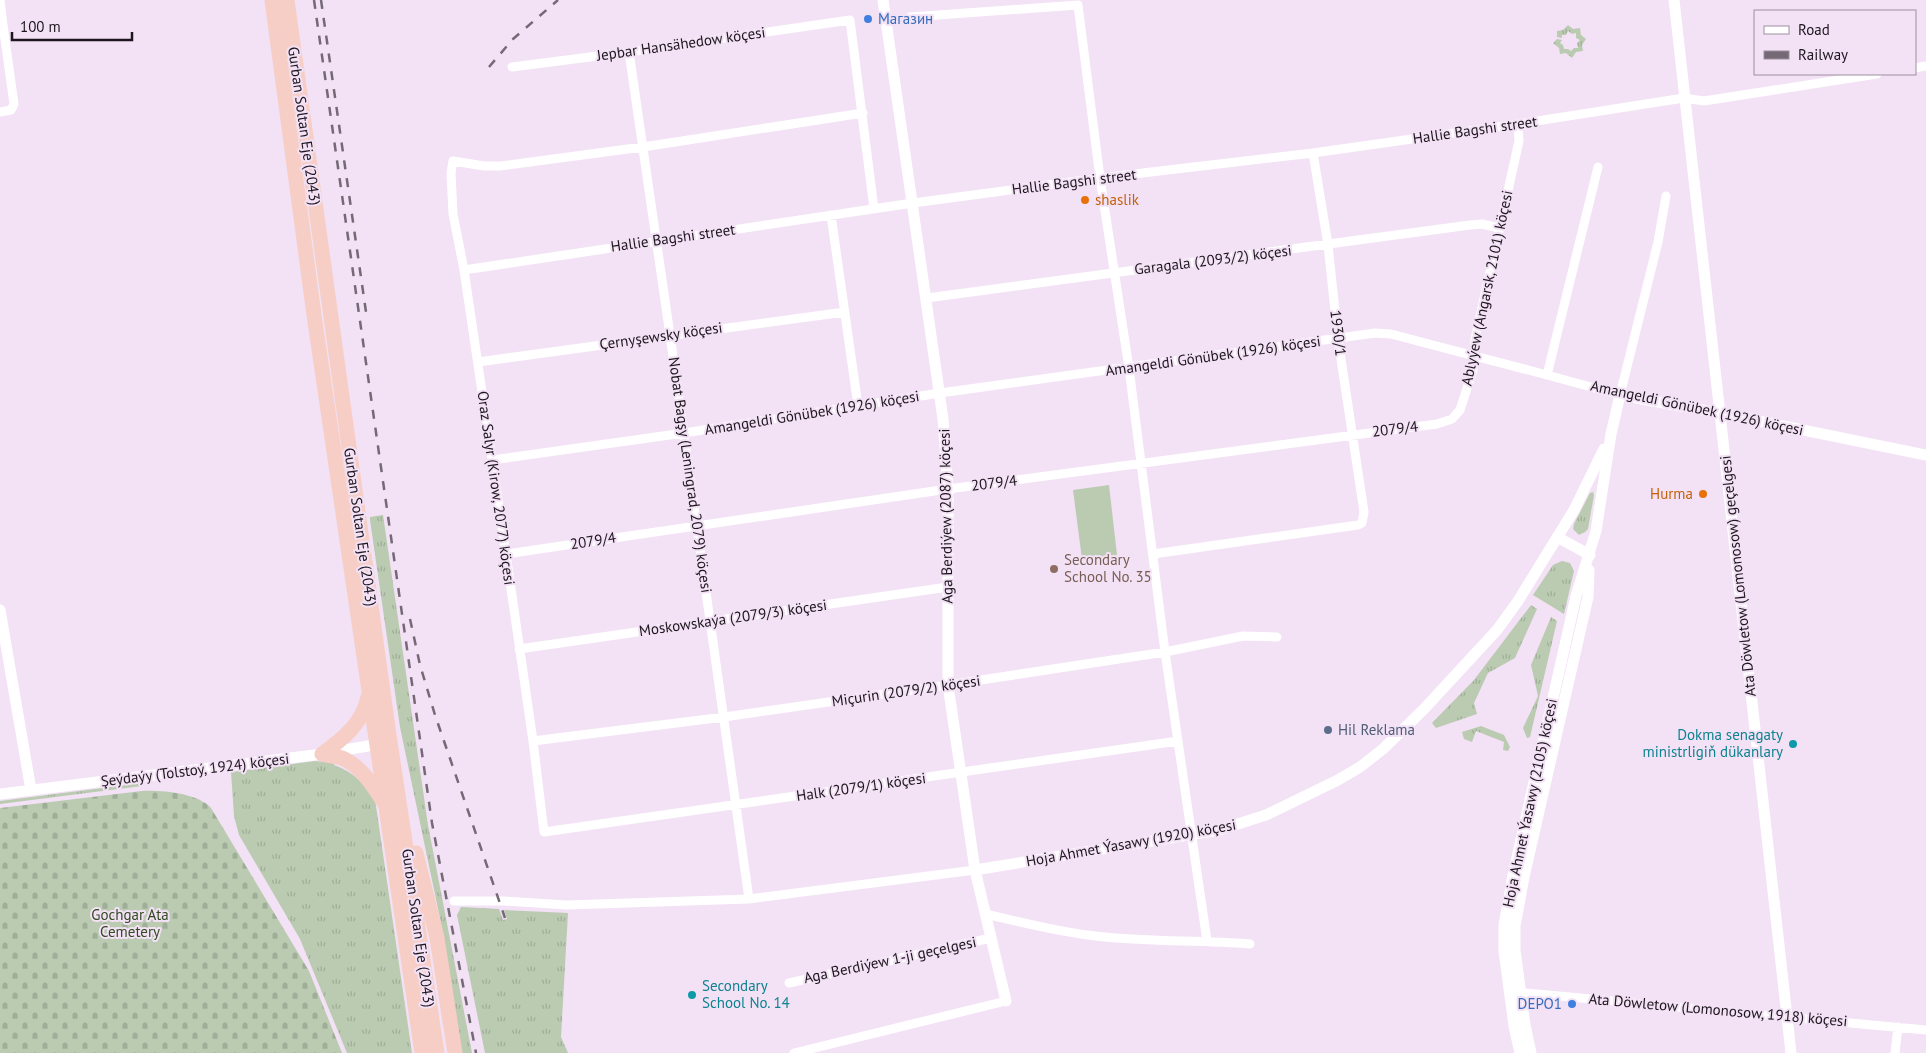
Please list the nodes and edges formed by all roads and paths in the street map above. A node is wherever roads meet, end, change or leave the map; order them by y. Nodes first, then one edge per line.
1 (0, 0) edge
2 (272, 0) edge
3 (287, 0) edge
4 (884, 0) edge
5 (1674, 0) edge
6 (910, 17) dead end
7 (2, 25) edge
8 (629, 52) junction
9 (512, 67) dead end
10 (1871, 75) edge
11 (1684, 98) junction
12 (0, 112) edge
13 (863, 114) junction
14 (1518, 124) junction
15 (643, 147) junction
16 (1313, 153) junction
17 (1598, 167) dead end
18 (1100, 178) junction
19 (1666, 196) dead end
20 (913, 203) junction
21 (874, 209) junction
22 (831, 215) junction
23 (1499, 228) junction
24 (657, 240) junction
25 (1328, 245) junction
26 (464, 270) junction
27 (1114, 273) junction
28 (927, 298) junction
29 (845, 312) junction
30 (670, 335) junction
31 (1338, 339) junction
32 (1473, 356) junction
33 (478, 362) junction
34 (1128, 368) junction
35 (1547, 374) junction
36 (940, 393) junction
37 (1620, 395) junction
38 (858, 406) junction
39 (1719, 413) junction
40 (1452, 420) joint
41 (684, 433) junction
42 (1352, 434) junction
43 (1611, 434) junction
44 (1926, 455) edge
45 (492, 460) junction
46 (1141, 464) junction
47 (948, 489) junction
48 (697, 525) junction
49 (1557, 537) junction
50 (506, 554) junction
51 (1153, 554) junction
52 (1590, 555) junction
53 (948, 587) junction
54 (0, 610) edge
55 (711, 621) junction
56 (1277, 637) dead end
57 (519, 649) junction
58 (1165, 652) junction
59 (948, 685) junction
60 (369, 689) junction
61 (724, 717) junction
62 (533, 741) junction
63 (1178, 741) junction
64 (383, 744) junction
65 (322, 754) junction
66 (395, 771) junction
67 (960, 773) junction
68 (31, 790) junction
69 (0, 794) edge
70 (386, 805) junction
71 (736, 805) junction
72 (544, 832) joint
73 (1192, 834) junction
74 (976, 870) junction
75 (749, 899) junction
76 (454, 901) dead end
77 (985, 914) junction
78 (991, 938) junction
79 (1207, 941) junction
80 (1250, 944) dead end
81 (790, 982) dead end
82 (1515, 992) junction
83 (1006, 1000) joint
84 (1787, 1016) junction
85 (1898, 1027) junction
86 (1926, 1030) edge
87 (422, 1053) edge
88 (437, 1053) edge
89 (454, 1053) edge
90 (794, 1053) edge
91 (1520, 1053) edge
92 (1531, 1053) edge
93 (1791, 1053) edge
94 (1895, 1053) edge

1 - 7 street
2 - 60 highway, Gurban Soltan Eje (2043)
3 - 64 highway, Gurban Soltan Eje (2043)
4 - 20 street, Aga Berdiýew (2087) köçesi
5 - 11 street
6 - 18 street
7 - 12 street
8 - 9 street, Jepbar Hansähedow köçesi
8 - 13 street, Jepbar Hansähedow köçesi
8 - 15 street, Nobat Bagşy (Leningrad, 2079) köçesi
10 - 11 street, Hallie Bagshi street
11 - 14 street, Hallie Bagshi street
11 - 39 street, Ata Döwletow (Lomonosow) geçelgesi
13 - 15 street
13 - 21 street
14 - 16 street, Hallie Bagshi street
14 - 23 street, Ablyýew (Angarsk, 2101) köçesi
15 - 24 street, Nobat Bagşy (Leningrad, 2079) köçesi
15 - 26 street, Oraz Salyr (Kirow, 2077) köçesi
16 - 18 street, Hallie Bagshi street
16 - 25 street, 1930/1
17 - 35 street
18 - 20 street, Hallie Bagshi street
18 - 27 street
19 - 37 street, Hoja Ahmet Ýasawy (2105) köçesi
20 - 21 street, Hallie Bagshi street
20 - 28 street, Aga Berdiýew (2087) köçesi
21 - 22 street, Hallie Bagshi street
22 - 24 street, Hallie Bagshi street
22 - 29 street
23 - 25 street, Garagala (2093/2) köçesi
23 - 32 street, Ablyýew (Angarsk, 2101) köçesi
24 - 26 street, Hallie Bagshi street
24 - 30 street, Nobat Bagşy (Leningrad, 2079) köçesi
25 - 27 street, Garagala (2093/2) köçesi
25 - 31 street, 1930/1
26 - 33 street, Oraz Salyr (Kirow, 2077) köçesi
27 - 28 street, Garagala (2093/2) köçesi
27 - 34 street
28 - 36 street, Aga Berdiýew (2087) köçesi
29 - 30 street, Çernyşewsky köçesi
29 - 38 street
30 - 33 street, Çernyşewsky köçesi
30 - 41 street, Nobat Bagşy (Leningrad, 2079) köçesi
31 - 32 street, Amangeldi Gönübek (1926) köçesi
31 - 34 street, Amangeldi Gönübek (1926) köçesi
31 - 42 street, 1930/1
32 - 35 street, Amangeldi Gönübek (1926) köçesi
32 - 40 street, Ablyýew (Angarsk, 2101) köçesi
33 - 45 street, Oraz Salyr (Kirow, 2077) köçesi
34 - 36 street, Amangeldi Gönübek (1926) köçesi
34 - 46 street
35 - 37 street, Amangeldi Gönübek (1926) köçesi
36 - 38 street, Amangeldi Gönübek (1926) köçesi
36 - 47 street, Aga Berdiýew (2087) köçesi
37 - 39 street, Amangeldi Gönübek (1926) köçesi
37 - 43 street, Hoja Ahmet Ýasawy (2105) köçesi
38 - 41 street, Amangeldi Gönübek (1926) köçesi
39 - 44 street, Amangeldi Gönübek (1926) köçesi
39 - 84 street, Ata Döwletow (Lomonosow) geçelgesi
40 - 42 street, 2079/4 / 2079/4
41 - 45 street, Amangeldi Gönübek (1926) köçesi
41 - 48 street, Nobat Bagşy (Leningrad, 2079) köçesi
42 - 46 street, 2079/4 / 2079/4
42 - 51 street, 1930/1
43 - 49 street, Hoja Ahmet Ýasawy (2105) köçesi
43 - 52 street, Hoja Ahmet Ýasawy (2105) köçesi
45 - 50 street, Oraz Salyr (Kirow, 2077) köçesi
46 - 47 street, 2079/4 / 2079/4
46 - 51 street
47 - 48 street, 2079/4 / 2079/4
47 - 53 street, Aga Berdiýew (2087) köçesi
48 - 50 street, 2079/4 / 2079/4
48 - 55 street, Nobat Bagşy (Leningrad, 2079) köçesi
49 - 52 street
49 - 73 street, Hoja Ahmet Ýasawy (1920) köçesi
50 - 57 street, Oraz Salyr (Kirow, 2077) köçesi
51 - 58 street
52 - 82 street, Hoja Ahmet Ýasawy (2105) köçesi
53 - 55 street, Moskowskaýa (2079/3) köçesi
53 - 59 street, Aga Berdiýew (2087) köçesi
54 - 68 street
55 - 57 street, Moskowskaýa (2079/3) köçesi
55 - 61 street, Nobat Bagşy (Leningrad, 2079) köçesi
56 - 58 street, Miçurin (2079/2) köçesi
57 - 62 street, Oraz Salyr (Kirow, 2077) köçesi
58 - 59 street, Miçurin (2079/2) köçesi
58 - 63 street
59 - 61 street, Miçurin (2079/2) köçesi
59 - 67 street, Aga Berdiýew (2087) köçesi
60 - 64 highway, Gurban Soltan Eje (2043)
60 - 65 highway
61 - 62 street, Miçurin (2079/2) köçesi
61 - 71 street, Nobat Bagşy (Leningrad, 2079) köçesi
62 - 72 street, Oraz Salyr (Kirow, 2077) köçesi
63 - 67 street, Halk (2079/1) köçesi
63 - 73 street
64 - 65 street, Şeýdaýy (Tolstoý, 1924) köçesi
64 - 66 highway, Gurban Soltan Eje (2043)
64 - 70 highway, Gurban Soltan Eje (2043)
65 - 68 street, Şeýdaýy (Tolstoý, 1924) köçesi
65 - 70 highway, Gurban Soltan Eje (2043)
66 - 88 highway, Gurban Soltan Eje (2043)
66 - 89 highway
67 - 71 street, Halk (2079/1) köçesi
67 - 74 street, Aga Berdiýew (2087) köçesi
68 - 69 street, Şeýdaýy (Tolstoý, 1924) köçesi
70 - 87 highway, Gurban Soltan Eje (2043)
71 - 72 street, Halk (2079/1) köçesi
71 - 75 street, Nobat Bagşy (Leningrad, 2079) köçesi
73 - 74 street, Hoja Ahmet Ýasawy (1920) köçesi
73 - 79 street
74 - 75 street
74 - 77 street, Aga Berdiýew (2087) köçesi
75 - 76 street
77 - 78 street, Aga Berdiýew (2087) köçesi
77 - 79 street
78 - 81 street, Aga Berdiýew 1-ji geçelgesi
78 - 83 street, Aga Berdiýew (2087) köçesi
79 - 80 street
82 - 84 street, Ata Döwletow (Lomonosow, 1918) köçesi
82 - 91 street, Hoja Ahmet Ýasawy (2105) köçesi
82 - 92 street, Hoja Ahmet Ýasawy (2105) köçesi
83 - 90 street
84 - 85 street, Ata Döwletow (Lomonosow, 1918) köçesi
84 - 93 street, Ata Döwletow (Lomonosow) geçelgesi
85 - 86 street, Ata Döwletow (Lomonosow, 1918) köçesi
85 - 94 street

